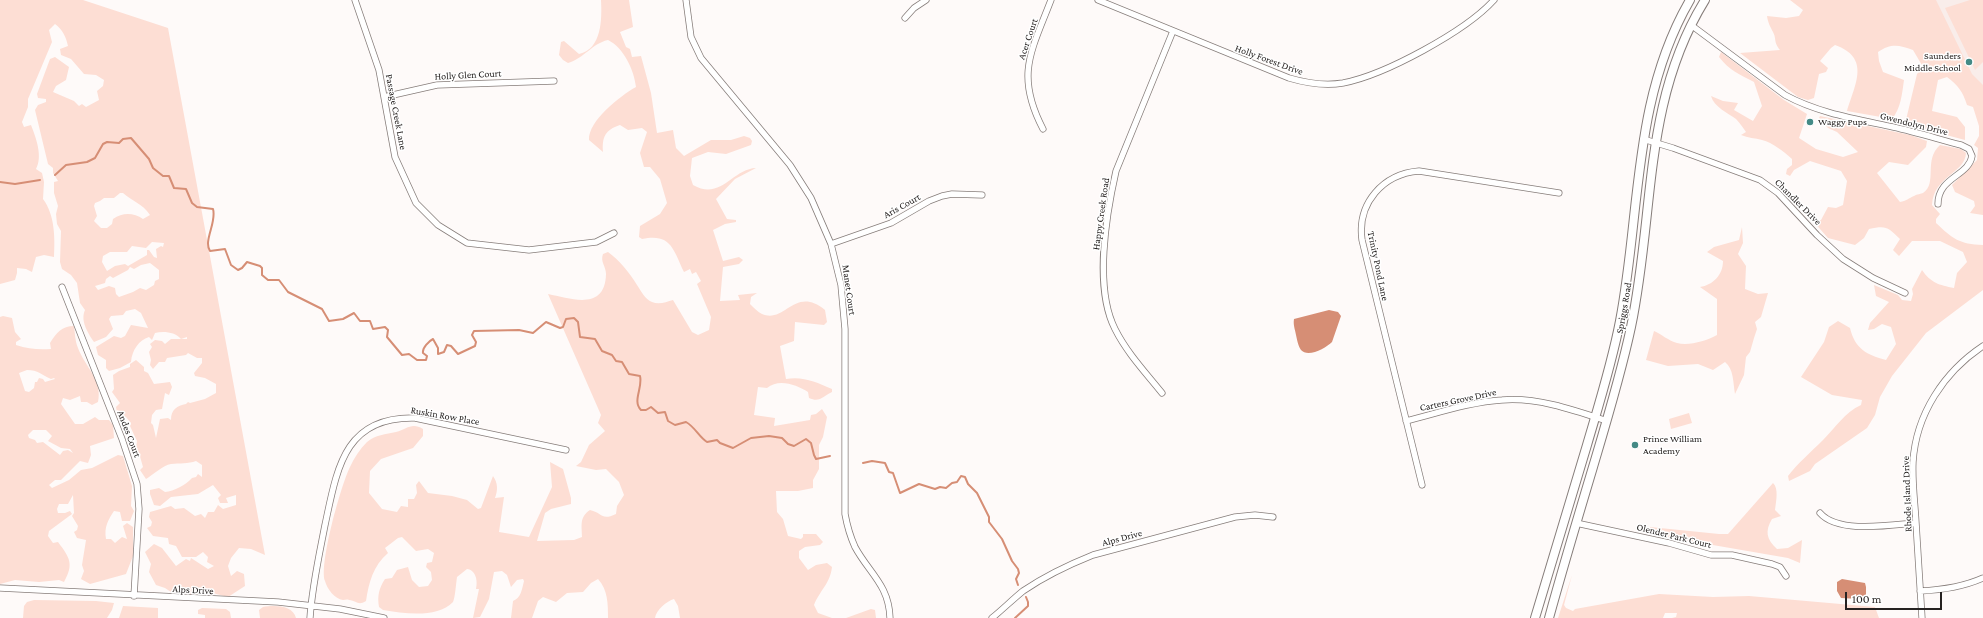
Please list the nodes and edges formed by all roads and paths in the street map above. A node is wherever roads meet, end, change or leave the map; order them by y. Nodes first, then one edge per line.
1 (355, 0) edge
2 (686, 0) edge
3 (926, 0) edge
4 (1051, 0) edge
5 (1098, 0) edge
6 (1494, 0) edge
7 (1690, 0) edge
8 (1705, 0) edge
9 (905, 18) dead end
10 (1691, 25) junction
11 (1173, 32) junction
12 (554, 81) dead end
13 (384, 97) junction
14 (1043, 129) dead end
15 (1643, 139) junction
16 (1655, 142) junction
17 (1559, 193) dead end
18 (982, 195) dead end
19 (1938, 204) dead end
20 (614, 233) dead end
21 (832, 244) junction
22 (62, 287) dead end
23 (1905, 293) dead end
24 (1983, 346) edge
25 (1162, 393) dead end
26 (1596, 417) junction
27 (1406, 421) junction
28 (1607, 421) junction
29 (566, 450) dead end
30 (1422, 485) dead end
31 (1820, 513) dead end
32 (1273, 517) dead end
33 (1576, 523) junction
34 (1916, 523) junction
35 (1786, 576) dead end
36 (1983, 578) edge
37 (0, 588) edge
38 (1920, 591) junction
39 (134, 596) junction
40 (311, 605) junction
41 (310, 618) edge
42 (384, 618) edge
43 (890, 618) edge
44 (992, 618) edge
45 (1535, 618) edge
46 (1549, 618) edge
47 (1922, 618) edge

1 - 13 street, Passage Creek Lane
2 - 21 street, Manet Court
3 - 9 street
4 - 14 street, Acer Court
5 - 11 street, Holly Forest Drive
6 - 11 street, Holly Forest Drive
7 - 15 main road, Spriggs Road
8 - 10 main road, Spriggs Road
10 - 16 main road, Spriggs Road
10 - 19 street, Gwendolyn Drive
11 - 25 street, Happy Creek Road
12 - 13 street, Holly Glen Court
13 - 20 street, Passage Creek Lane
15 - 16 street, Chandler Drive
15 - 26 main road, Spriggs Road
16 - 23 street, Chandler Drive
16 - 28 main road, Spriggs Road
17 - 27 street, Trinity Pond Lane
18 - 21 street, Aris Court
21 - 43 street, Manet Court
22 - 39 street, Andes Court
24 - 34 street, Rhode Island Drive
26 - 27 street, Carters Grove Drive
26 - 28 street, Carters Grove Drive
26 - 45 main road, Spriggs Road
27 - 30 street, Trinity Pond Lane
28 - 33 main road, Spriggs Road
29 - 40 street, Ruskin Row Place
31 - 34 street
32 - 44 street, Alps Drive
33 - 35 street, Olender Park Court
33 - 46 main road, Spriggs Road
34 - 38 street, Rhode Island Drive
36 - 38 street
37 - 39 street, Alps Drive
38 - 47 street, Rhode Island Drive
39 - 40 street, Alps Drive
40 - 41 street, Ruskin Row Place
40 - 42 street, Alps Drive

